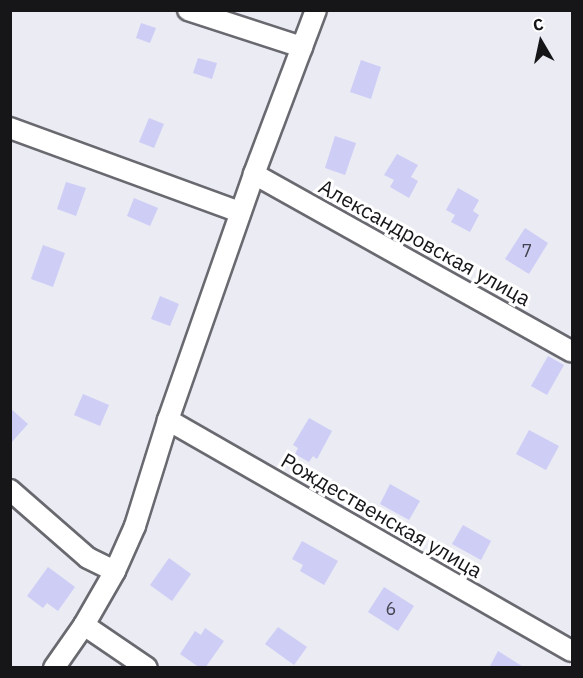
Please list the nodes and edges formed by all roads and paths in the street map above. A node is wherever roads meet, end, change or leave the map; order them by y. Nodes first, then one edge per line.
1 (188, 10) edge
2 (316, 10) edge
3 (302, 47) junction
4 (10, 128) edge
5 (254, 174) junction
6 (240, 212) junction
7 (573, 352) edge
8 (168, 420) junction
9 (10, 490) edge
10 (115, 572) junction
11 (84, 625) junction
12 (573, 651) edge
13 (54, 668) edge
14 (147, 668) edge

1 - 3 street
2 - 3 street
3 - 5 street
4 - 6 street
5 - 6 street
5 - 7 street, Александровская улица
6 - 8 street
8 - 10 street
8 - 12 street, Рождественская улица
9 - 10 street
10 - 11 street
11 - 13 street
11 - 14 street

